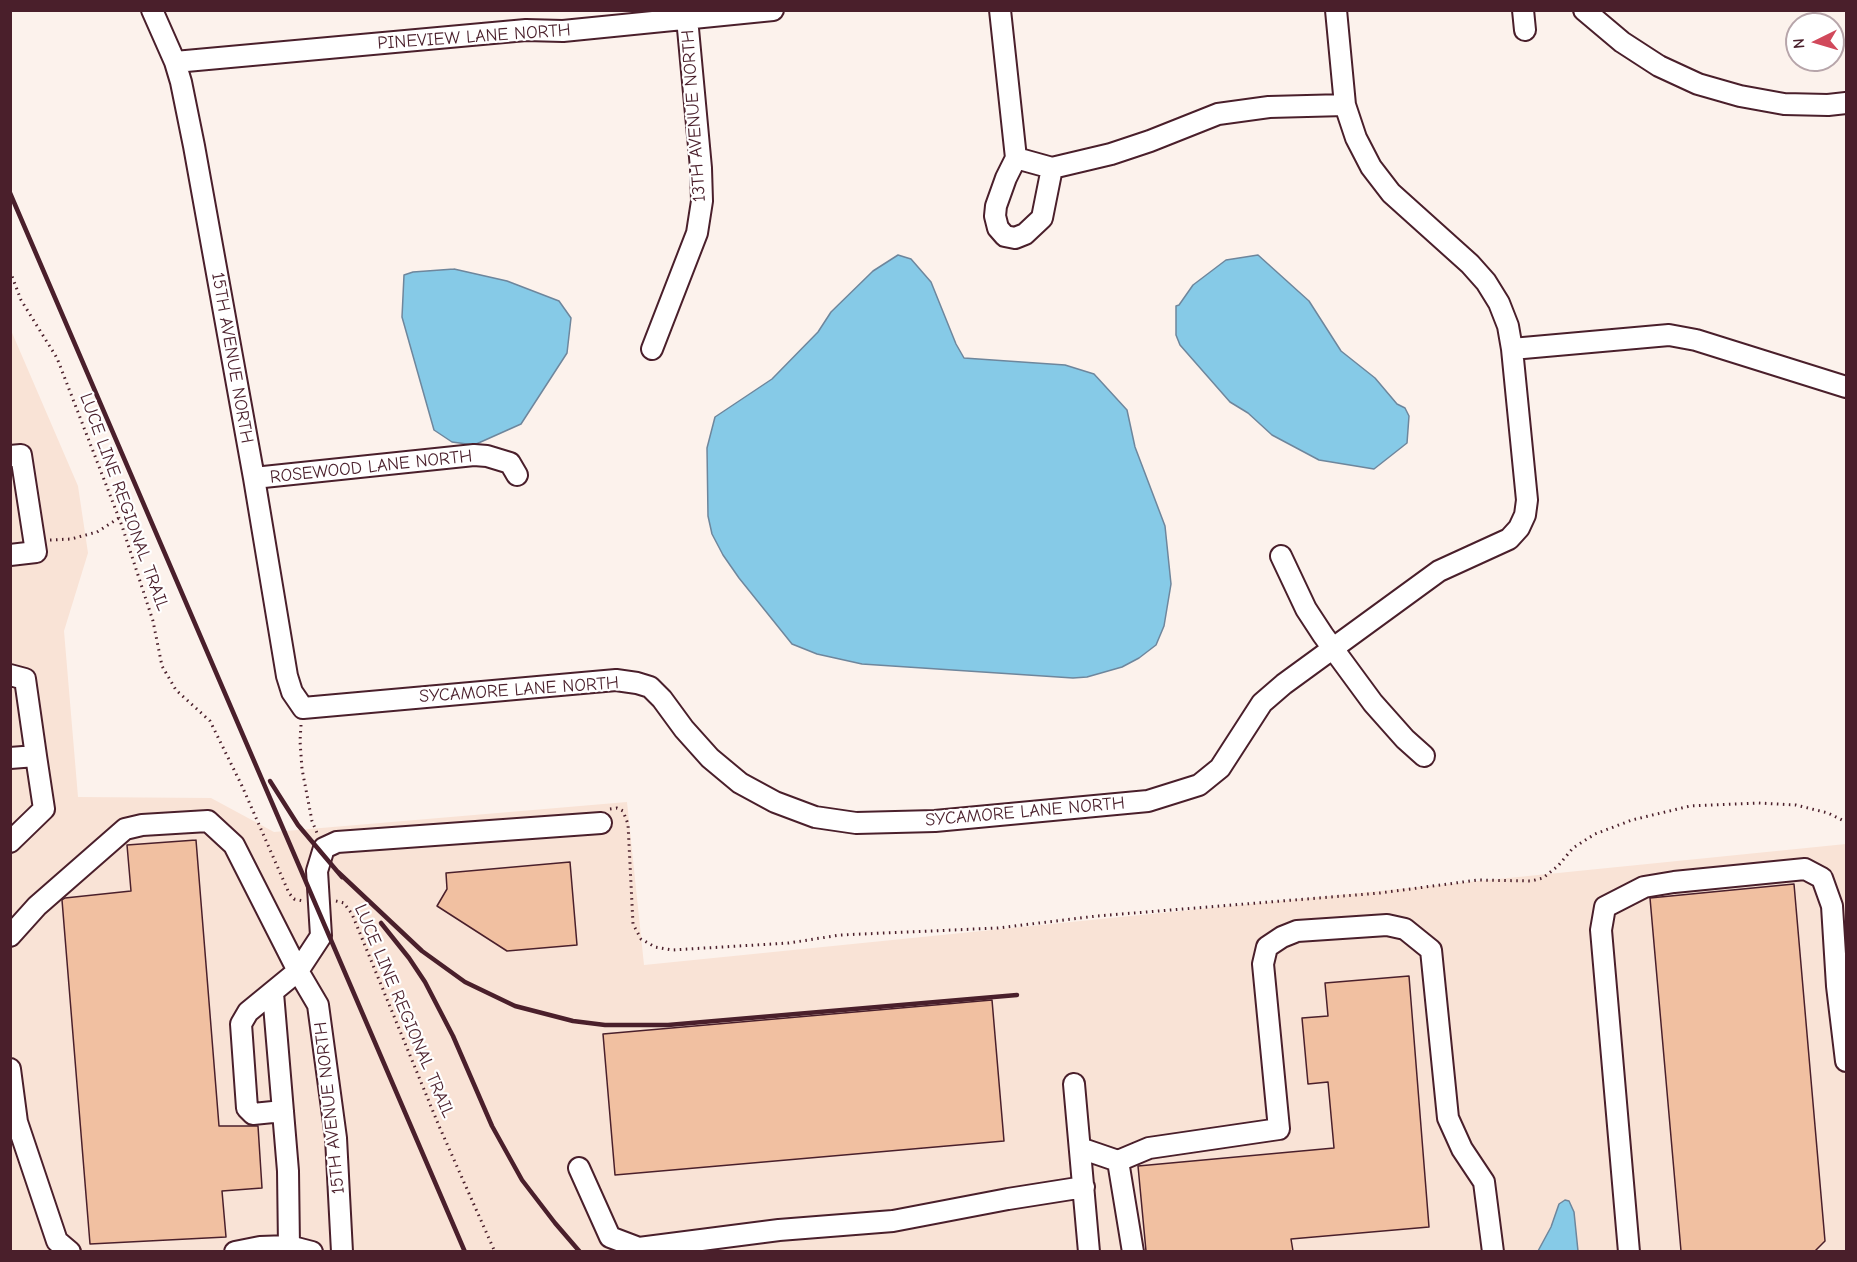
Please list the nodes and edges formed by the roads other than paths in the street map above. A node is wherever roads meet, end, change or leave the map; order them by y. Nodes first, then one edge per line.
1 (152, 10) edge
2 (773, 10) edge
3 (1000, 10) edge
4 (1336, 10) edge
5 (1522, 10) edge
6 (1584, 10) edge
7 (687, 18) junction
8 (1525, 30) dead end
9 (175, 62) junction
10 (1846, 103) edge
11 (1345, 105) junction
12 (1016, 158) junction
13 (1052, 168) junction
14 (652, 349) dead end
15 (1512, 349) junction
16 (1846, 387) edge
17 (10, 456) edge
18 (517, 475) dead end
19 (254, 478) junction
20 (10, 555) edge
21 (1281, 556) dead end
22 (1333, 648) junction
23 (10, 675) edge
24 (303, 708) joint
25 (36, 756) junction
26 (1424, 756) dead end
27 (10, 758) edge
28 (601, 823) dead end
29 (10, 842) edge
30 (10, 936) edge
31 (298, 971) junction
32 (273, 993) junction
33 (1846, 1061) edge
34 (10, 1069) edge
35 (1074, 1084) dead end
36 (283, 1111) junction
37 (1080, 1148) junction
38 (1118, 1161) junction
39 (579, 1168) dead end
40 (1084, 1187) junction
41 (289, 1246) junction
42 (629, 1248) edge
43 (70, 1251) edge
44 (235, 1251) edge
45 (312, 1251) edge
46 (342, 1251) edge
47 (1089, 1251) edge
48 (1133, 1251) edge
49 (1493, 1251) edge
50 (1629, 1251) edge

1 - 9 street, 15TH AVENUE NORTH
2 - 7 street, PINEVIEW LANE NORTH
3 - 12 street
4 - 11 street, SYCAMORE LANE NORTH
5 - 8 street
6 - 10 street
7 - 9 street, PINEVIEW LANE NORTH
7 - 14 street, 13TH AVENUE NORTH
9 - 19 street, 15TH AVENUE NORTH
11 - 13 street
11 - 15 street, SYCAMORE LANE NORTH
12 - 13 street
12 - 13 street
15 - 16 street
15 - 22 street, SYCAMORE LANE NORTH
17 - 20 street
18 - 19 street, ROSEWOOD LANE NORTH
19 - 24 street, 15TH AVENUE NORTH
21 - 22 street
22 - 24 street, SYCAMORE LANE NORTH
22 - 26 street
23 - 25 street
25 - 27 street
25 - 29 street
28 - 31 street
30 - 31 street, 15TH AVENUE NORTH
31 - 32 street
31 - 46 street, 15TH AVENUE NORTH
32 - 36 street
32 - 36 street
33 - 50 street
34 - 43 street
35 - 37 street
36 - 41 street
37 - 38 street
37 - 40 street
38 - 48 street
38 - 49 street
39 - 42 street
40 - 42 street
40 - 47 street
41 - 44 street
41 - 45 street

